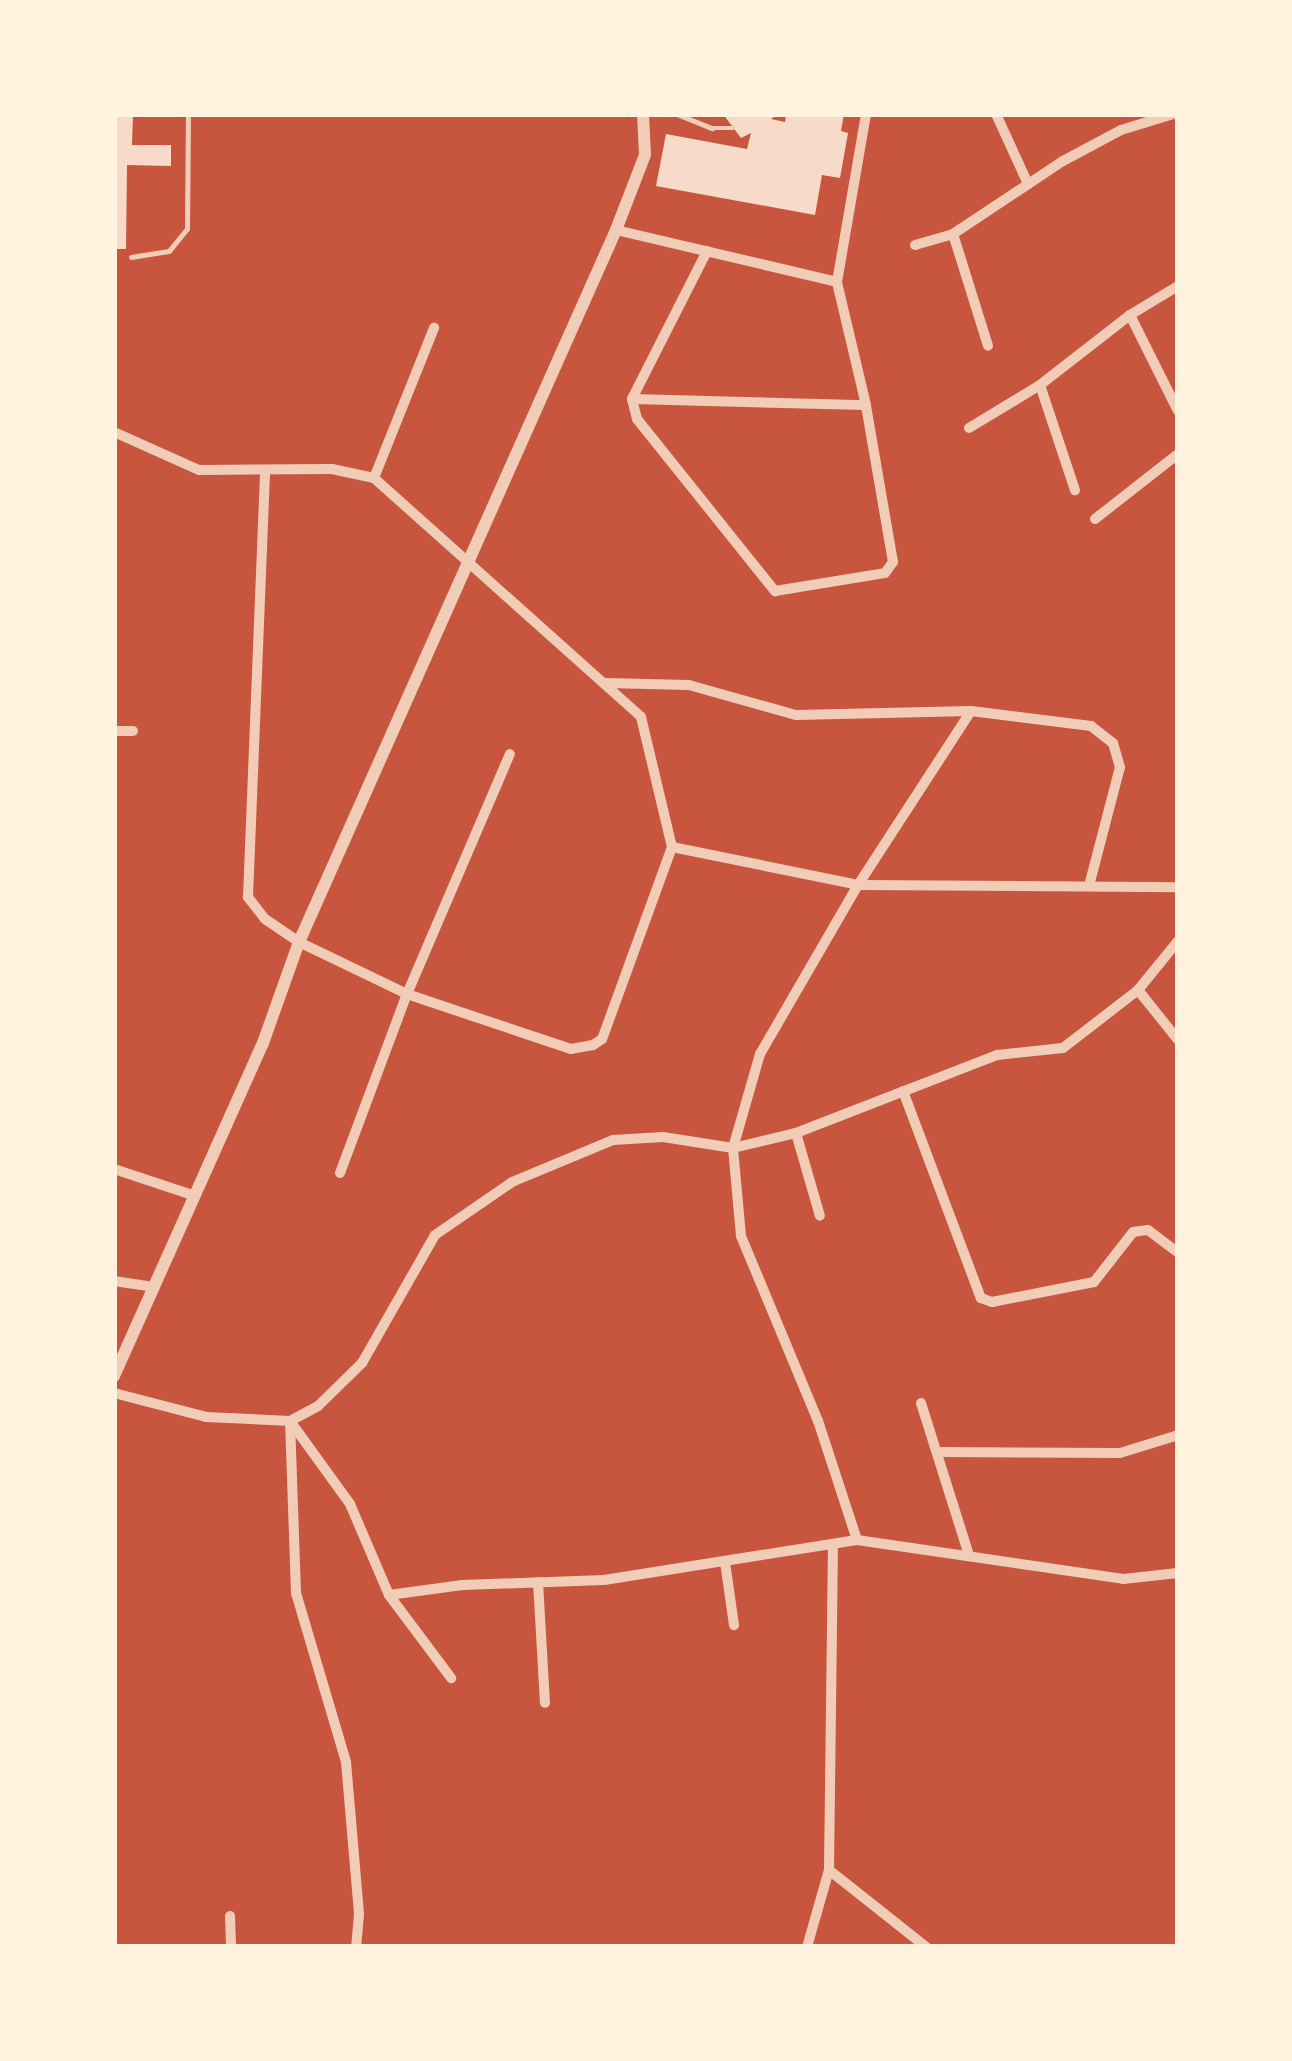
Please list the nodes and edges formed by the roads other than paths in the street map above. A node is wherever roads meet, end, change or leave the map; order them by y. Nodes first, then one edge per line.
1 (188, 114) edge
2 (643, 114) edge
3 (677, 114) edge
4 (866, 114) edge
5 (996, 114) edge
6 (1173, 114) edge
7 (733, 128) dead end
8 (1028, 184) junction
9 (616, 230) junction
10 (953, 234) junction
11 (915, 245) dead end
12 (707, 251) junction
13 (131, 257) dead end
14 (837, 282) junction
15 (1178, 286) edge
16 (1130, 315) junction
17 (434, 328) dead end
18 (988, 346) dead end
19 (1040, 385) junction
20 (632, 400) junction
21 (866, 405) junction
22 (1178, 411) edge
23 (969, 428) dead end
24 (114, 432) edge
25 (1178, 454) edge
26 (265, 473) junction
27 (374, 478) junction
28 (1075, 490) dead end
29 (1094, 519) dead end
30 (471, 565) junction
31 (606, 683) junction
32 (970, 711) junction
33 (114, 731) edge
34 (133, 731) dead end
35 (510, 754) dead end
36 (672, 847) junction
37 (858, 885) junction
38 (1089, 886) junction
39 (1178, 886) edge
40 (1178, 941) edge
41 (299, 942) junction
42 (1138, 990) junction
43 (406, 994) junction
44 (1178, 1040) edge
45 (903, 1091) junction
46 (796, 1133) junction
47 (733, 1148) junction
48 (114, 1169) edge
49 (340, 1173) dead end
50 (195, 1196) junction
51 (820, 1216) dead end
52 (1178, 1253) edge
53 (114, 1281) edge
54 (154, 1287) junction
55 (114, 1376) edge
56 (114, 1394) edge
57 (921, 1403) dead end
58 (290, 1421) junction
59 (1178, 1435) edge
60 (939, 1452) junction
61 (857, 1540) junction
62 (833, 1546) junction
63 (968, 1552) junction
64 (725, 1562) junction
65 (1178, 1573) edge
66 (538, 1582) junction
67 (388, 1595) junction
68 (734, 1625) dead end
69 (451, 1678) dead end
70 (545, 1703) dead end
71 (829, 1870) junction
72 (230, 1916) dead end
73 (231, 1947) edge
74 (356, 1947) edge
75 (807, 1947) edge
76 (926, 1947) edge

1 - 13 lane
2 - 9 street
3 - 7 lane
4 - 14 street
5 - 8 street
6 - 8 street
8 - 10 street
9 - 12 street
9 - 30 street
10 - 11 street
10 - 18 street
12 - 14 street
12 - 20 street
14 - 21 street
15 - 16 street
16 - 19 street
16 - 22 street
17 - 27 street
19 - 23 street
19 - 28 street
20 - 21 street
20 - 21 street
24 - 26 street
25 - 29 street
26 - 27 street
26 - 41 street
27 - 30 street
30 - 31 street
30 - 41 street
31 - 32 street
31 - 36 street
32 - 37 street
32 - 38 street
33 - 34 street
35 - 43 street
36 - 37 street
36 - 43 street
37 - 38 street
37 - 47 street
38 - 39 street
40 - 42 street
41 - 43 street
41 - 50 street
42 - 44 street
42 - 45 street
43 - 49 street
45 - 46 street
45 - 52 street
46 - 47 street
46 - 51 street
47 - 58 street
47 - 61 street
48 - 50 street
50 - 54 street
53 - 54 street
54 - 55 street
56 - 58 street
57 - 60 street
58 - 67 street
58 - 74 street
59 - 60 street
60 - 63 street
61 - 62 street
61 - 63 street
62 - 64 street
62 - 71 street
63 - 65 street
64 - 66 street
64 - 68 street
66 - 67 street
66 - 70 street
67 - 69 street
71 - 75 street
71 - 76 street
72 - 73 street

